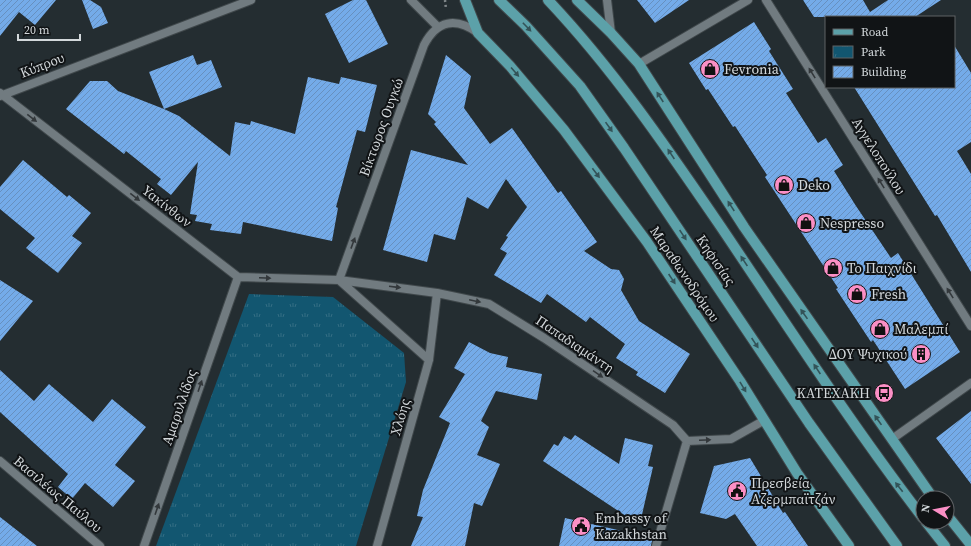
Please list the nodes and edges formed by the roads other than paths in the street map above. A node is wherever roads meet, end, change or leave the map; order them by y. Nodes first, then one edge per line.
1 (251, 0) edge
2 (411, 0) edge
3 (465, 0) edge
4 (499, 0) edge
5 (548, 0) edge
6 (577, 0) edge
7 (607, 0) edge
8 (748, 0) edge
9 (766, 0) edge
10 (438, 27) junction
11 (478, 33) junction
12 (612, 33) junction
13 (639, 64) junction
14 (0, 94) edge
15 (238, 277) junction
16 (339, 280) junction
17 (437, 293) junction
18 (971, 326) edge
19 (429, 360) junction
20 (971, 383) edge
21 (764, 421) junction
22 (892, 439) junction
23 (687, 441) junction
24 (0, 461) edge
25 (927, 490) edge
26 (915, 507) edge
27 (955, 525) edge
28 (932, 530) edge
29 (971, 545) edge
30 (100, 546) edge
31 (144, 546) edge
32 (377, 546) edge
33 (656, 546) edge
34 (849, 546) edge
35 (897, 546) edge
36 (944, 546) edge

1 - 14 street, Κύπρου
2 - 10 street
3 - 11 main road
4 -> 35 main road, Κηφισίας
26 -> 5 main road, Κηφισίας
6 - 12 main road
7 - 12 street
8 - 13 street
18 -> 9 street, Αγγελοπούλου
10 - 11 street
16 -> 10 street, Βίκτωρος Ουγκώ
11 -> 21 main road, Μαραθωνοδρόμου
12 - 13 main road
22 -> 13 main road
14 -> 15 street, Υακίνθων
15 -> 16 street
31 -> 15 street, Αμαρυλλίδος
16 -> 17 street
16 - 19 street
17 - 19 street, Χλόης
17 -> 23 street, Παπαδιαμάντη
19 - 32 street, Χλόης
20 - 22 street
23 -> 21 street
21 - 34 main road, Μαραθωνοδρόμου
22 - 25 main road
23 - 33 street
24 - 30 street, Βασιλέως Παύλου
27 - 29 main road
28 - 36 main road

